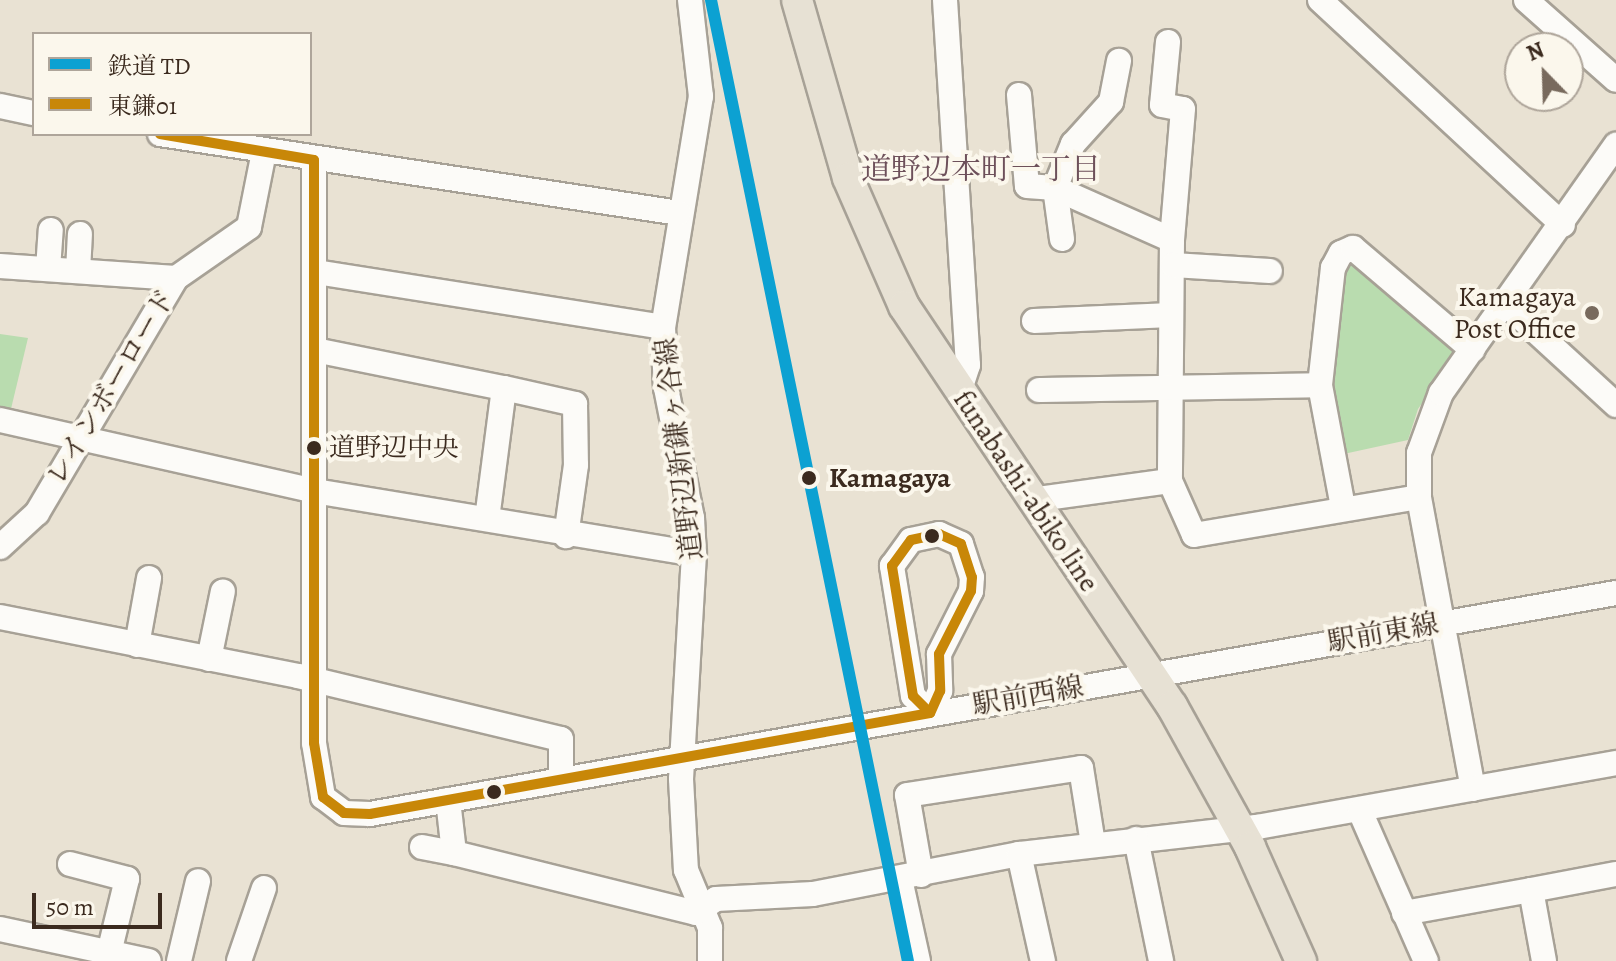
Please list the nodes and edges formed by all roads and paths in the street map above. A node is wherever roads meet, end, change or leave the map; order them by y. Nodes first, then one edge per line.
1 (690, 0) edge
2 (797, 0) edge
3 (945, 0) edge
4 (1526, 0) edge
5 (1323, 1) edge
6 (1168, 42) dead end
7 (1119, 61) dead end
8 (1616, 80) edge
9 (1019, 95) dead end
10 (0, 106) edge
11 (32, 113) edge
12 (172, 136) edge
13 (1616, 145) edge
14 (264, 152) junction
15 (314, 160) junction
16 (1055, 188) junction
17 (679, 213) junction
18 (1563, 225) junction
19 (51, 230) dead end
20 (80, 234) dead end
21 (1062, 239) dead end
22 (1172, 240) junction
23 (1173, 265) junction
24 (0, 266) edge
25 (48, 269) junction
26 (78, 271) junction
27 (1270, 271) dead end
28 (316, 272) junction
29 (176, 278) junction
30 (1507, 305) junction
31 (1171, 315) junction
32 (1034, 321) dead end
33 (663, 327) junction
34 (315, 350) junction
35 (1473, 350) junction
36 (1320, 385) junction
37 (504, 388) junction
38 (1171, 388) junction
39 (1039, 390) dead end
40 (959, 392) junction
41 (1616, 405) edge
42 (0, 420) edge
43 (80, 436) junction
44 (1170, 481) junction
45 (315, 491) junction
46 (1419, 497) junction
47 (1031, 500) junction
48 (1343, 507) junction
49 (487, 519) junction
50 (566, 536) junction
51 (0, 547) edge
52 (694, 554) junction
53 (149, 578) dead end
54 (223, 591) dead end
55 (1616, 593) edge
56 (0, 617) edge
57 (1442, 624) junction
58 (137, 645) junction
59 (209, 659) junction
60 (1150, 673) junction
61 (314, 680) junction
62 (930, 713) junction
63 (684, 757) junction
64 (1616, 763) edge
65 (561, 778) junction
66 (1473, 789) junction
67 (448, 800) junction
68 (1360, 811) junction
69 (1241, 829) junction
70 (1136, 839) junction
71 (1093, 844) junction
72 (422, 847) dead end
73 (454, 853) junction
74 (1019, 854) junction
75 (70, 864) dead end
76 (1616, 874) edge
77 (910, 877) junction
78 (198, 881) dead end
79 (264, 888) dead end
80 (1531, 890) junction
81 (702, 909) junction
82 (1404, 913) junction
83 (0, 929) edge
84 (109, 953) junction
85 (149, 961) edge
86 (179, 961) edge
87 (239, 961) edge
88 (710, 961) edge
89 (918, 961) edge
90 (1043, 961) edge
91 (1161, 961) edge
92 (1301, 961) edge
93 (1426, 961) edge
94 (1544, 961) edge

1 - 17 street, 道野辺新鎌ヶ谷線
2 - 40 main road, funabashi-abiko line
3 - 40 street
4 - 8 street
5 - 18 street
6 - 22 street
7 - 16 street
9 - 16 street
10 - 11 street
12 - 14 street
13 - 18 street
14 - 15 street
14 - 29 street, レインボーロード
15 - 17 street
15 - 28 street, 駅前西線
16 - 21 street
16 - 22 street
17 - 33 street, 道野辺新鎌ヶ谷線
18 - 30 street
19 - 25 street
20 - 26 street
22 - 23 street
23 - 27 street
23 - 31 street
24 - 25 street
25 - 26 street
26 - 29 street
28 - 33 street
28 - 34 street, 駅前西線
29 - 43 street, レインボーロード
30 - 35 street
30 - 41 street
31 - 32 street
31 - 38 street
33 - 52 street, 道野辺新鎌ヶ谷線
34 - 37 street
34 - 45 street, 駅前西線
35 - 36 street
35 - 46 street
36 - 38 street
36 - 48 street
37 - 49 street
37 - 50 street
38 - 39 street
38 - 44 street
40 - 47 main road, funabashi-abiko line
42 - 43 street
43 - 45 street
43 - 51 street, レインボーロード
44 - 47 street
44 - 48 street
45 - 49 street
45 - 61 street, 駅前西線
46 - 48 street
46 - 57 street
47 - 60 main road, funabashi-abiko line
49 - 50 street
50 - 52 street
52 - 63 street, 道野辺新鎌ヶ谷線
53 - 58 street
54 - 59 street
55 - 57 street, 駅前東線
56 - 58 street
57 - 60 street, 駅前東線
57 - 66 street
58 - 59 street
59 - 61 street
60 - 62 street, 駅前西線
60 - 69 main road, funabashi-abiko line
61 - 65 street
61 - 67 street, 駅前西線
62 - 62 street
62 - 63 street, 駅前西線
63 - 65 street, 駅前西線
63 - 81 street, 道野辺新鎌ヶ谷線
64 - 66 street
65 - 67 street, 駅前西線
66 - 68 street
67 - 73 street
68 - 69 street
68 - 82 street
69 - 70 street
69 - 92 main road, funabashi-abiko line
70 - 71 street
70 - 91 street
71 - 74 street
71 - 77 street
72 - 73 street
73 - 81 street
74 - 77 street
74 - 90 street
75 - 84 street
76 - 80 street
77 - 81 street
77 - 89 street
78 - 86 street
79 - 87 street
80 - 82 street
80 - 94 street
81 - 88 street, 道野辺新鎌ヶ谷線
82 - 93 street
83 - 84 street
84 - 85 street

